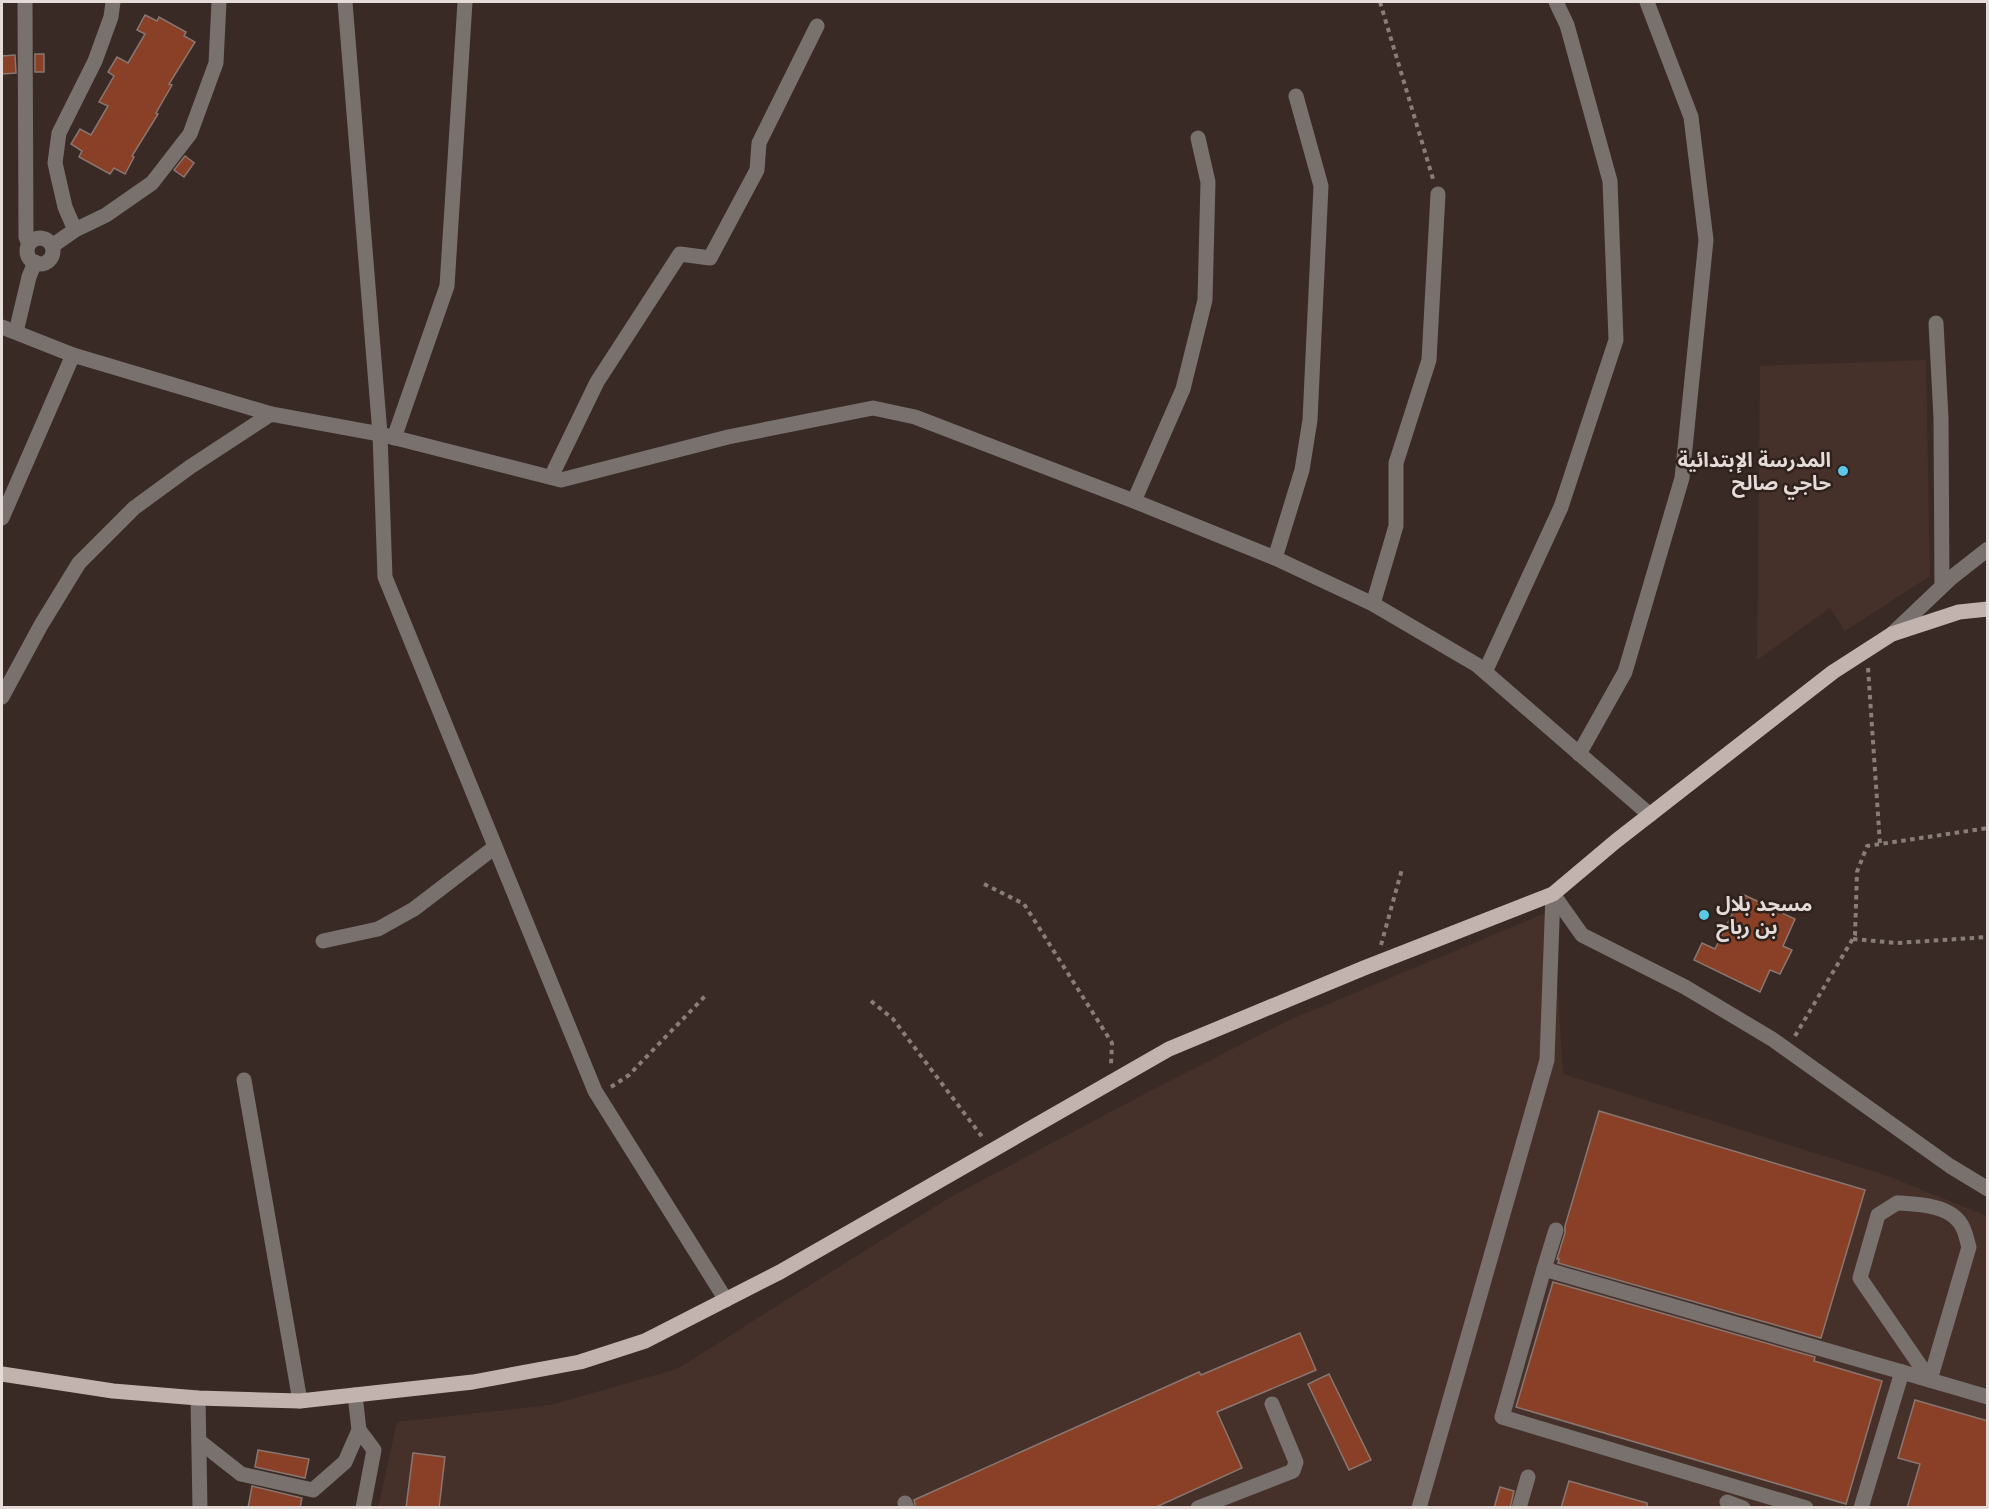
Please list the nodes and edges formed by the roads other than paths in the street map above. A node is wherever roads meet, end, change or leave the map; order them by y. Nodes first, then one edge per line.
1 (25, 2) edge
2 (113, 2) edge
3 (219, 2) edge
4 (345, 2) edge
5 (465, 2) edge
6 (1556, 2) edge
7 (1647, 2) edge
8 (817, 26) dead end
9 (1296, 96) dead end
10 (1198, 138) dead end
11 (1438, 195) road end
12 (75, 230) junction
13 (29, 244) junction
14 (52, 246) junction
15 (35, 262) junction
16 (1936, 323) dead end
17 (9, 329) edge
18 (73, 355) junction
19 (271, 414) junction
20 (387, 436) junction
21 (551, 477) junction
22 (1134, 501) junction
23 (2, 518) edge
24 (1988, 549) edge
25 (1275, 558) junction
26 (1942, 586) junction
27 (1373, 604) junction
28 (1988, 609) edge
29 (1892, 634) junction
30 (1485, 672) junction
31 (2, 697) edge
32 (1579, 754) junction
33 (1650, 814) junction
34 (495, 847) junction
35 (1553, 894) junction
36 (323, 941) dead end
37 (244, 1080) dead end
38 (1988, 1189) edge
39 (1556, 1230) dead end
40 (1544, 1269) junction
41 (726, 1299) junction
42 (1902, 1372) junction
43 (2, 1374) edge
44 (1930, 1380) junction
45 (355, 1395) junction
46 (1988, 1397) edge
47 (198, 1398) junction
48 (300, 1401) junction
49 (1272, 1404) dead end
50 (359, 1430) junction
51 (199, 1441) junction
52 (1528, 1477) dead end
53 (1727, 1502) dead end
54 (1214, 1505) edge
55 (200, 1508) edge
56 (363, 1508) edge
57 (1198, 1508) edge
58 (1419, 1508) edge
59 (1519, 1508) edge
60 (1743, 1508) edge
61 (1806, 1508) edge
62 (1861, 1508) edge

1 - 13 street
2 - 12 street
3 - 12 street
4 - 20 street
5 - 20 street
6 - 30 street
7 - 32 street
8 - 21 street
9 - 25 street
10 - 22 street
11 - 27 street
12 - 14 street
13 - 14 street
13 - 15 street
14 - 15 street
15 - 17 street
16 - 26 street
17 - 18 street
18 - 19 street
18 - 23 street
19 - 20 street
19 - 31 street
20 - 21 street
20 - 34 street
21 - 22 street
22 - 25 street
24 - 26 street
25 - 27 street
26 - 29 street
27 - 30 street
28 - 29 main road
29 - 33 main road
30 - 32 street
32 - 33 street
33 - 35 main road
34 - 36 street
34 - 41 street
35 - 38 street
35 - 41 main road
35 - 58 street
37 - 48 street
39 - 40 street
40 - 42 street
40 - 61 street
41 - 45 main road
42 - 44 street
42 - 62 street
43 - 47 main road
44 - 44 street
44 - 46 street
45 - 48 main road
45 - 50 street
47 - 48 main road
47 - 51 street
49 - 54 street
50 - 51 street
50 - 56 street
51 - 55 street
52 - 59 street
53 - 60 street
54 - 57 street

